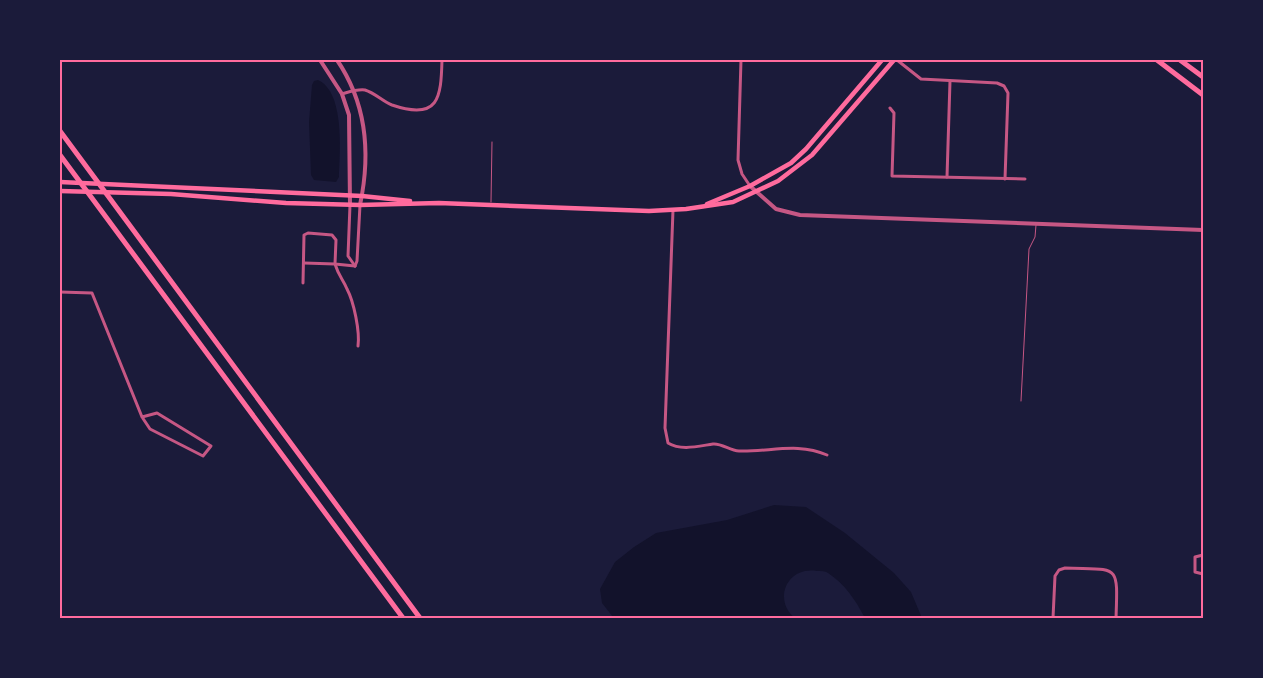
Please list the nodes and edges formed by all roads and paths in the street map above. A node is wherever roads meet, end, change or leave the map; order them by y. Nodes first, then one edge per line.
1 (320, 60) edge
2 (337, 60) edge
3 (442, 60) edge
4 (741, 60) edge
5 (882, 60) edge
6 (895, 60) edge
7 (1157, 60) edge
8 (1180, 60) edge
9 (1203, 77) edge
10 (950, 81) junction
11 (354, 90) junction
12 (342, 94) junction
13 (1203, 95) edge
14 (890, 108) dead end
15 (60, 132) edge
16 (492, 142) dead end
17 (60, 155) edge
18 (947, 177) junction
19 (1005, 179) junction
20 (1025, 180) dead end
21 (61, 182) edge
22 (750, 186) junction
23 (60, 191) edge
24 (757, 192) junction
25 (286, 194) junction
26 (349, 196) junction
27 (362, 196) junction
28 (286, 203) junction
29 (429, 203) junction
30 (350, 205) junction
31 (360, 205) junction
32 (491, 205) junction
33 (701, 207) junction
34 (673, 210) junction
35 (1036, 224) junction
36 (1203, 230) edge
37 (304, 263) junction
38 (335, 264) junction
39 (355, 266) junction
40 (303, 283) dead end
41 (60, 292) edge
42 (358, 346) dead end
43 (1021, 401) dead end
44 (142, 417) junction
45 (827, 455) dead end
46 (1203, 555) edge
47 (1203, 574) edge
48 (403, 618) edge
49 (420, 618) edge
50 (1053, 618) edge
51 (1116, 618) edge

1 - 12 street
2 - 11 street
3 - 11 street
4 - 22 street
5 - 22 main road
6 - 10 street
6 - 24 main road
7 - 13 highway
8 - 9 highway
10 - 18 street
10 - 19 street
11 - 12 street
11 - 27 street
12 - 26 street
14 - 18 street
15 - 49 highway
16 - 32 lane
17 - 48 highway
18 - 19 street
19 - 20 street
21 - 25 main road
22 - 24 street
22 - 33 main road
23 - 28 main road
24 - 33 main road
24 - 35 street
25 - 26 main road
25 - 28 street
26 - 27 main road
26 - 30 street
27 - 29 main road
27 - 31 street
28 - 30 main road
29 - 31 main road
29 - 32 main road
30 - 31 main road
30 - 39 street
31 - 39 street
32 - 34 main road
33 - 34 main road
34 - 45 street
35 - 36 street
35 - 43 lane
37 - 38 street
37 - 38 street
37 - 40 street
38 - 39 street
38 - 42 street
41 - 44 street
44 - 44 street
46 - 47 street
50 - 51 street

